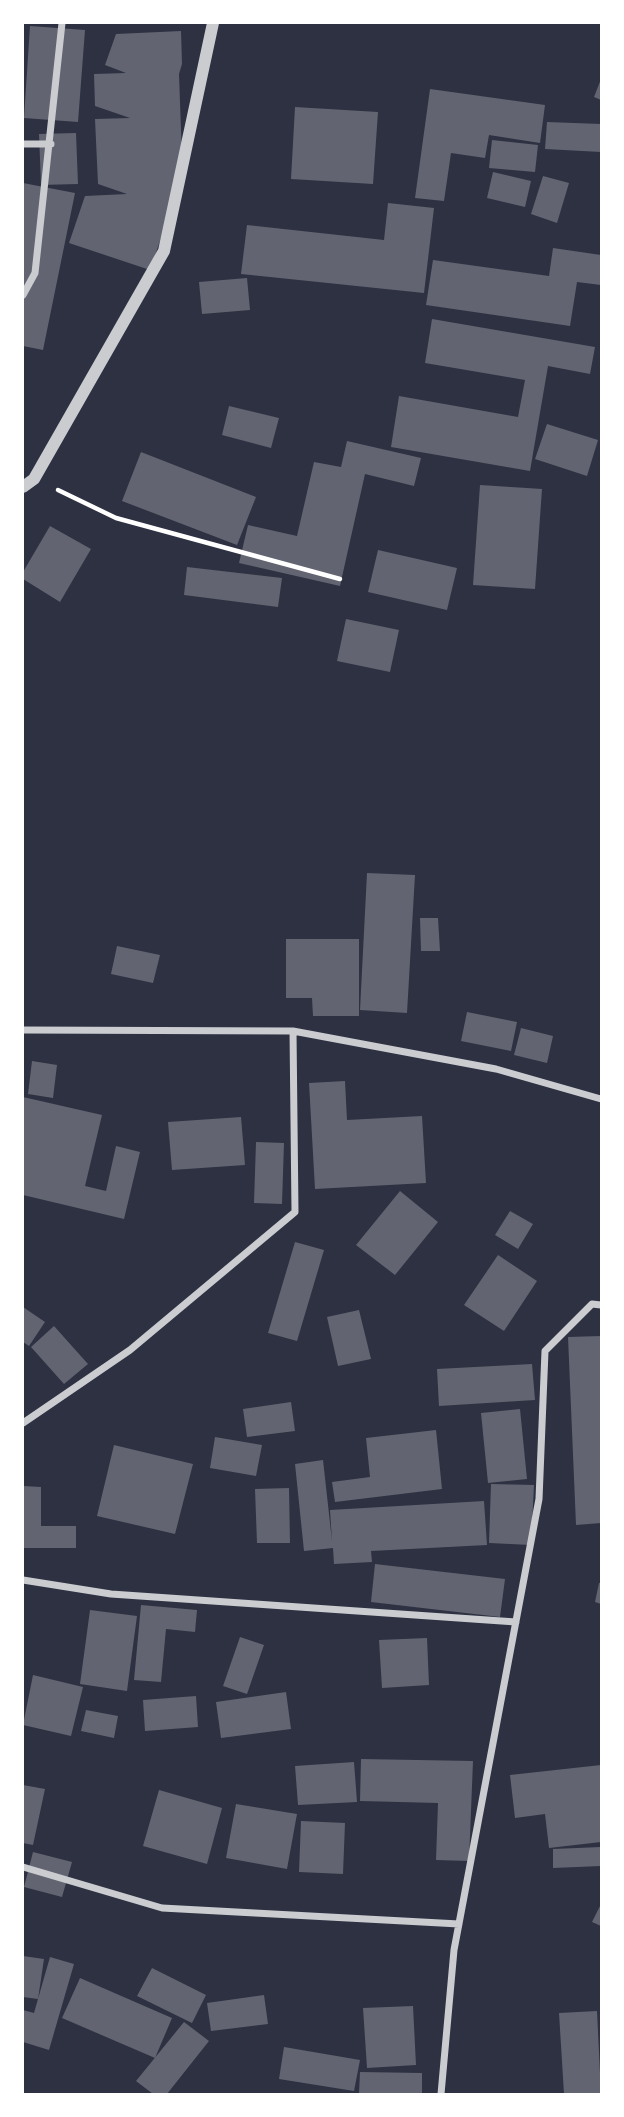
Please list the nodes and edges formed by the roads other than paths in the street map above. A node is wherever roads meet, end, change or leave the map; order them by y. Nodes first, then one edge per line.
1 (62, 23) edge
2 (214, 23) edge
3 (23, 144) edge
4 (51, 145) junction
5 (23, 295) edge
6 (28, 483) edge
7 (23, 1030) edge
8 (293, 1031) junction
9 (601, 1099) edge
10 (601, 1305) edge
11 (23, 1423) edge
12 (23, 1580) edge
13 (516, 1622) junction
14 (23, 1867) edge
15 (459, 1924) junction
16 (441, 2094) edge

1 - 4 street
2 - 6 street
3 - 4 street
4 - 5 street
7 - 8 street
8 - 9 street
8 - 11 street
10 - 13 street
12 - 13 street
13 - 15 street
14 - 15 street
15 - 16 street

